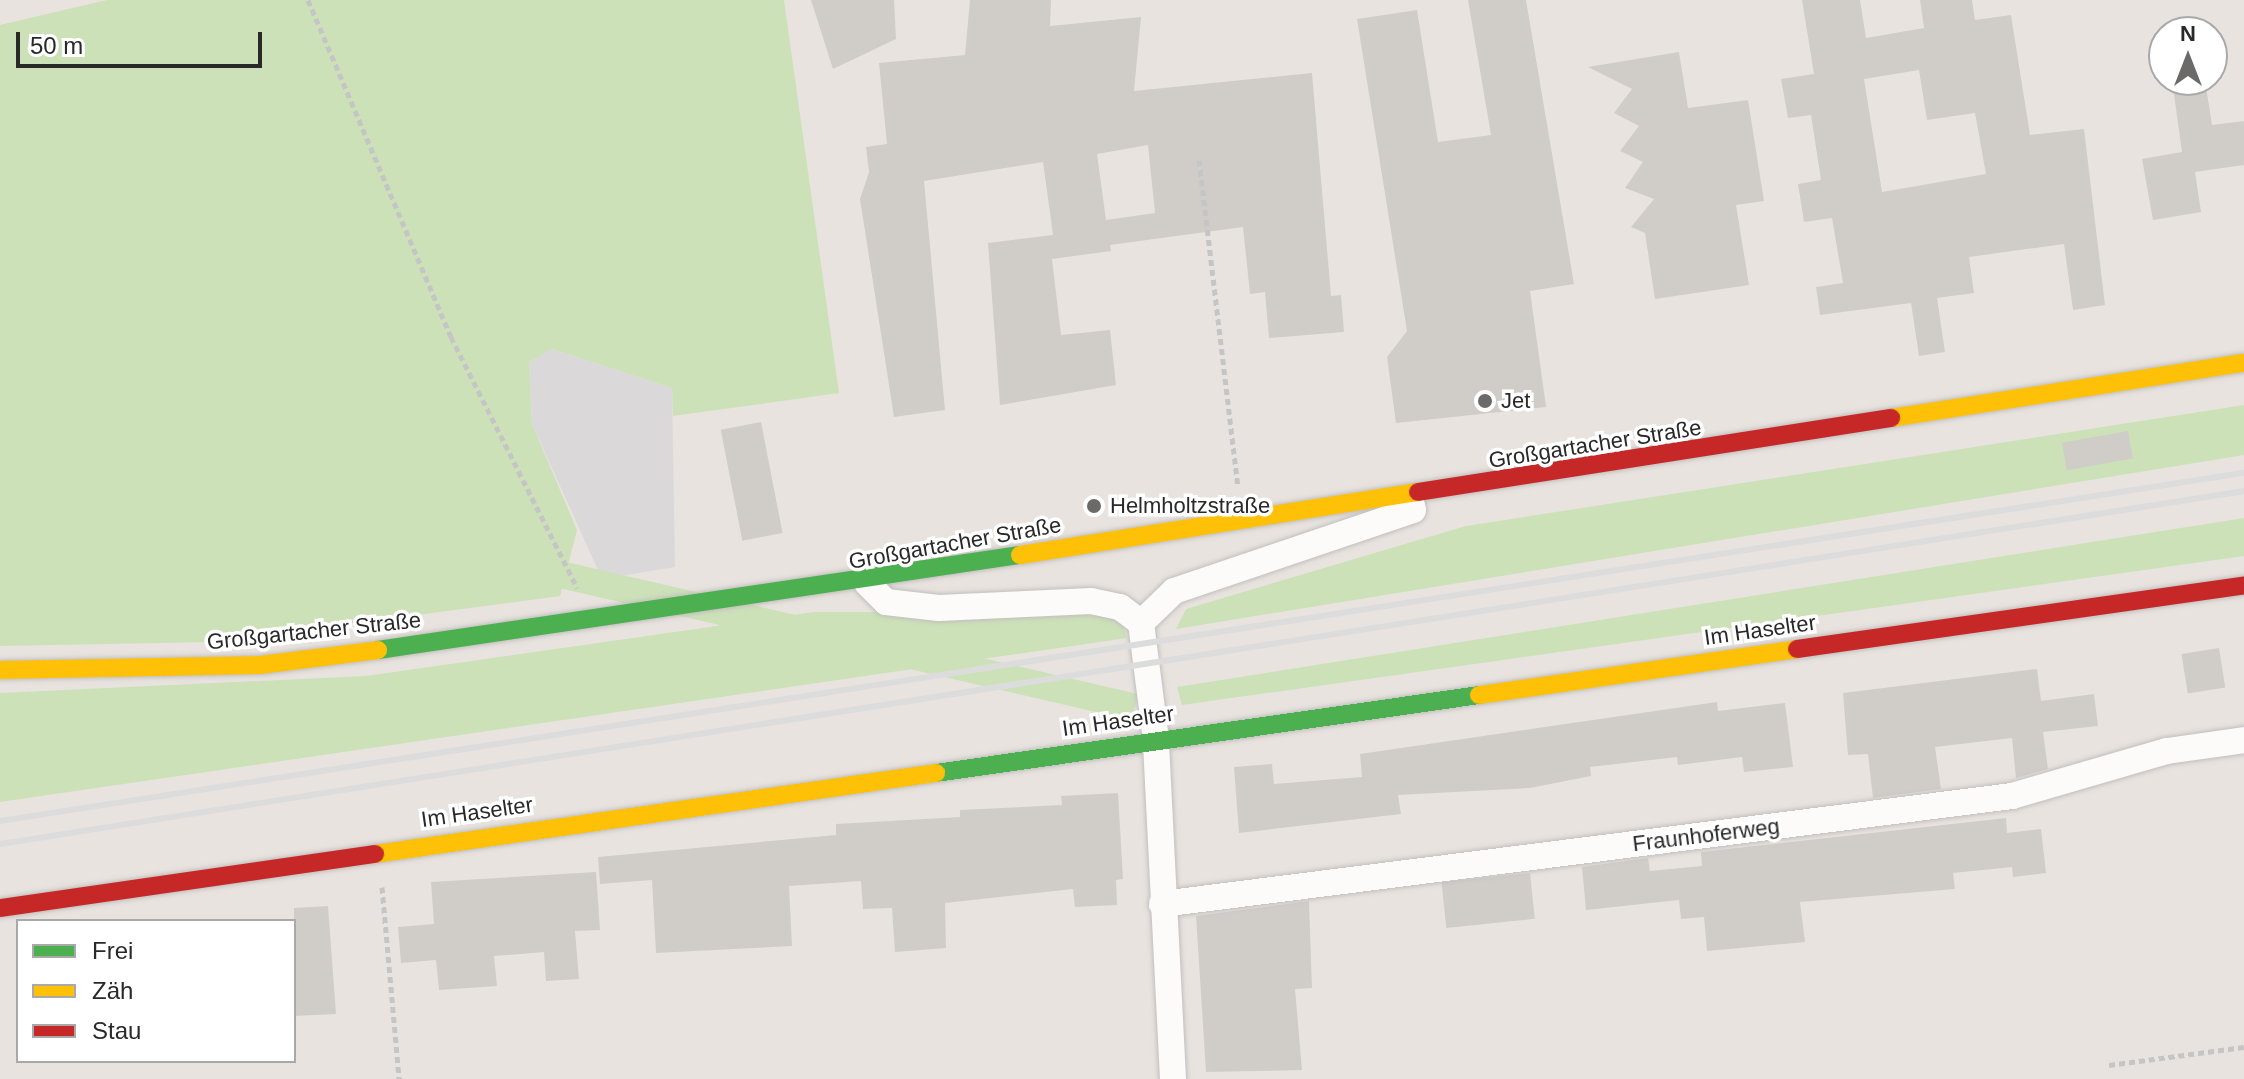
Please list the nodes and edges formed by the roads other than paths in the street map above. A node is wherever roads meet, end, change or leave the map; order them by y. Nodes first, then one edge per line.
1 (2244, 363) edge
2 (1410, 499) junction
3 (867, 583) junction
4 (2244, 585) edge
5 (1141, 623) junction
6 (0, 670) edge
7 (1156, 740) junction
8 (2244, 740) edge
9 (1162, 904) junction
10 (0, 908) edge
11 (1173, 1079) edge

1 - 2 main road, Großgartacher Straße
2 - 3 main road, Großgartacher Straße
2 - 5 street
3 - 5 street
3 - 6 main road, Großgartacher Straße
4 - 7 main road, Im Haselter
5 - 7 street
7 - 9 street
7 - 10 main road, Im Haselter
8 - 9 street, Fraunhoferweg
9 - 11 street

